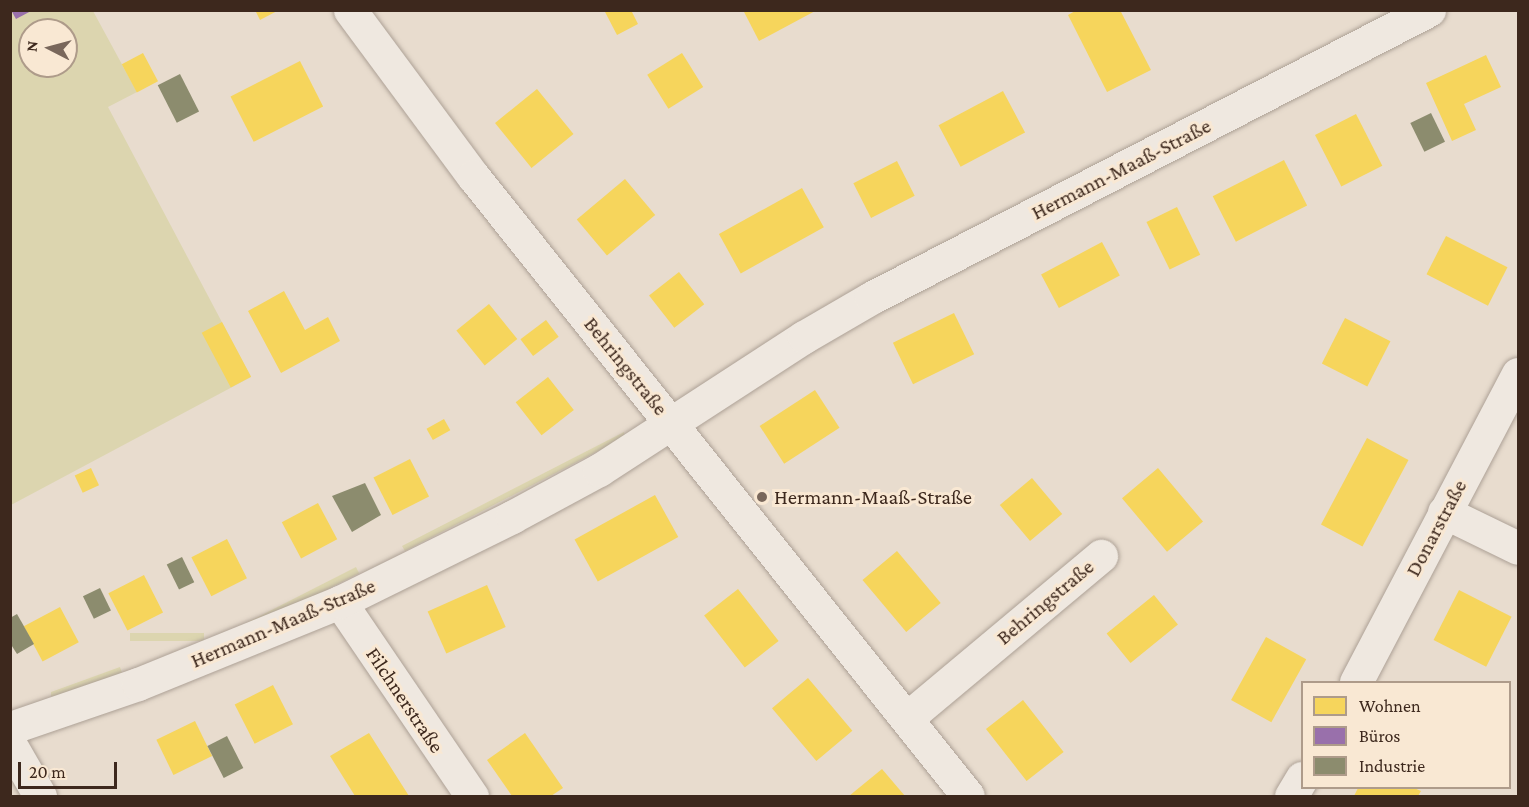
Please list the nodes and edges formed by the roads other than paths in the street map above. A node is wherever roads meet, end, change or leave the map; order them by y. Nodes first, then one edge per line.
1 (350, 10) edge
2 (1429, 10) edge
3 (1518, 374) edge
4 (672, 424) junction
5 (1444, 512) junction
6 (1518, 548) edge
7 (1101, 556) dead end
8 (340, 602) junction
9 (1357, 681) edge
10 (907, 718) junction
11 (10, 728) edge
12 (10, 744) edge
13 (1301, 780) edge
14 (40, 796) edge
15 (471, 796) edge
16 (968, 796) edge
17 (1291, 796) edge

1 - 4 street, Behringstraße
2 - 4 street, Hermann-Maaß-Straße
3 - 5 street, Donarstraße
4 - 8 street, Hermann-Maaß-Straße
4 - 10 street, Behringstraße
5 - 6 street
5 - 9 street, Donarstraße
7 - 10 street, Behringstraße
8 - 11 street, Hermann-Maaß-Straße
8 - 15 street, Filchnerstraße
10 - 16 street, Behringstraße
12 - 14 street
13 - 17 street

